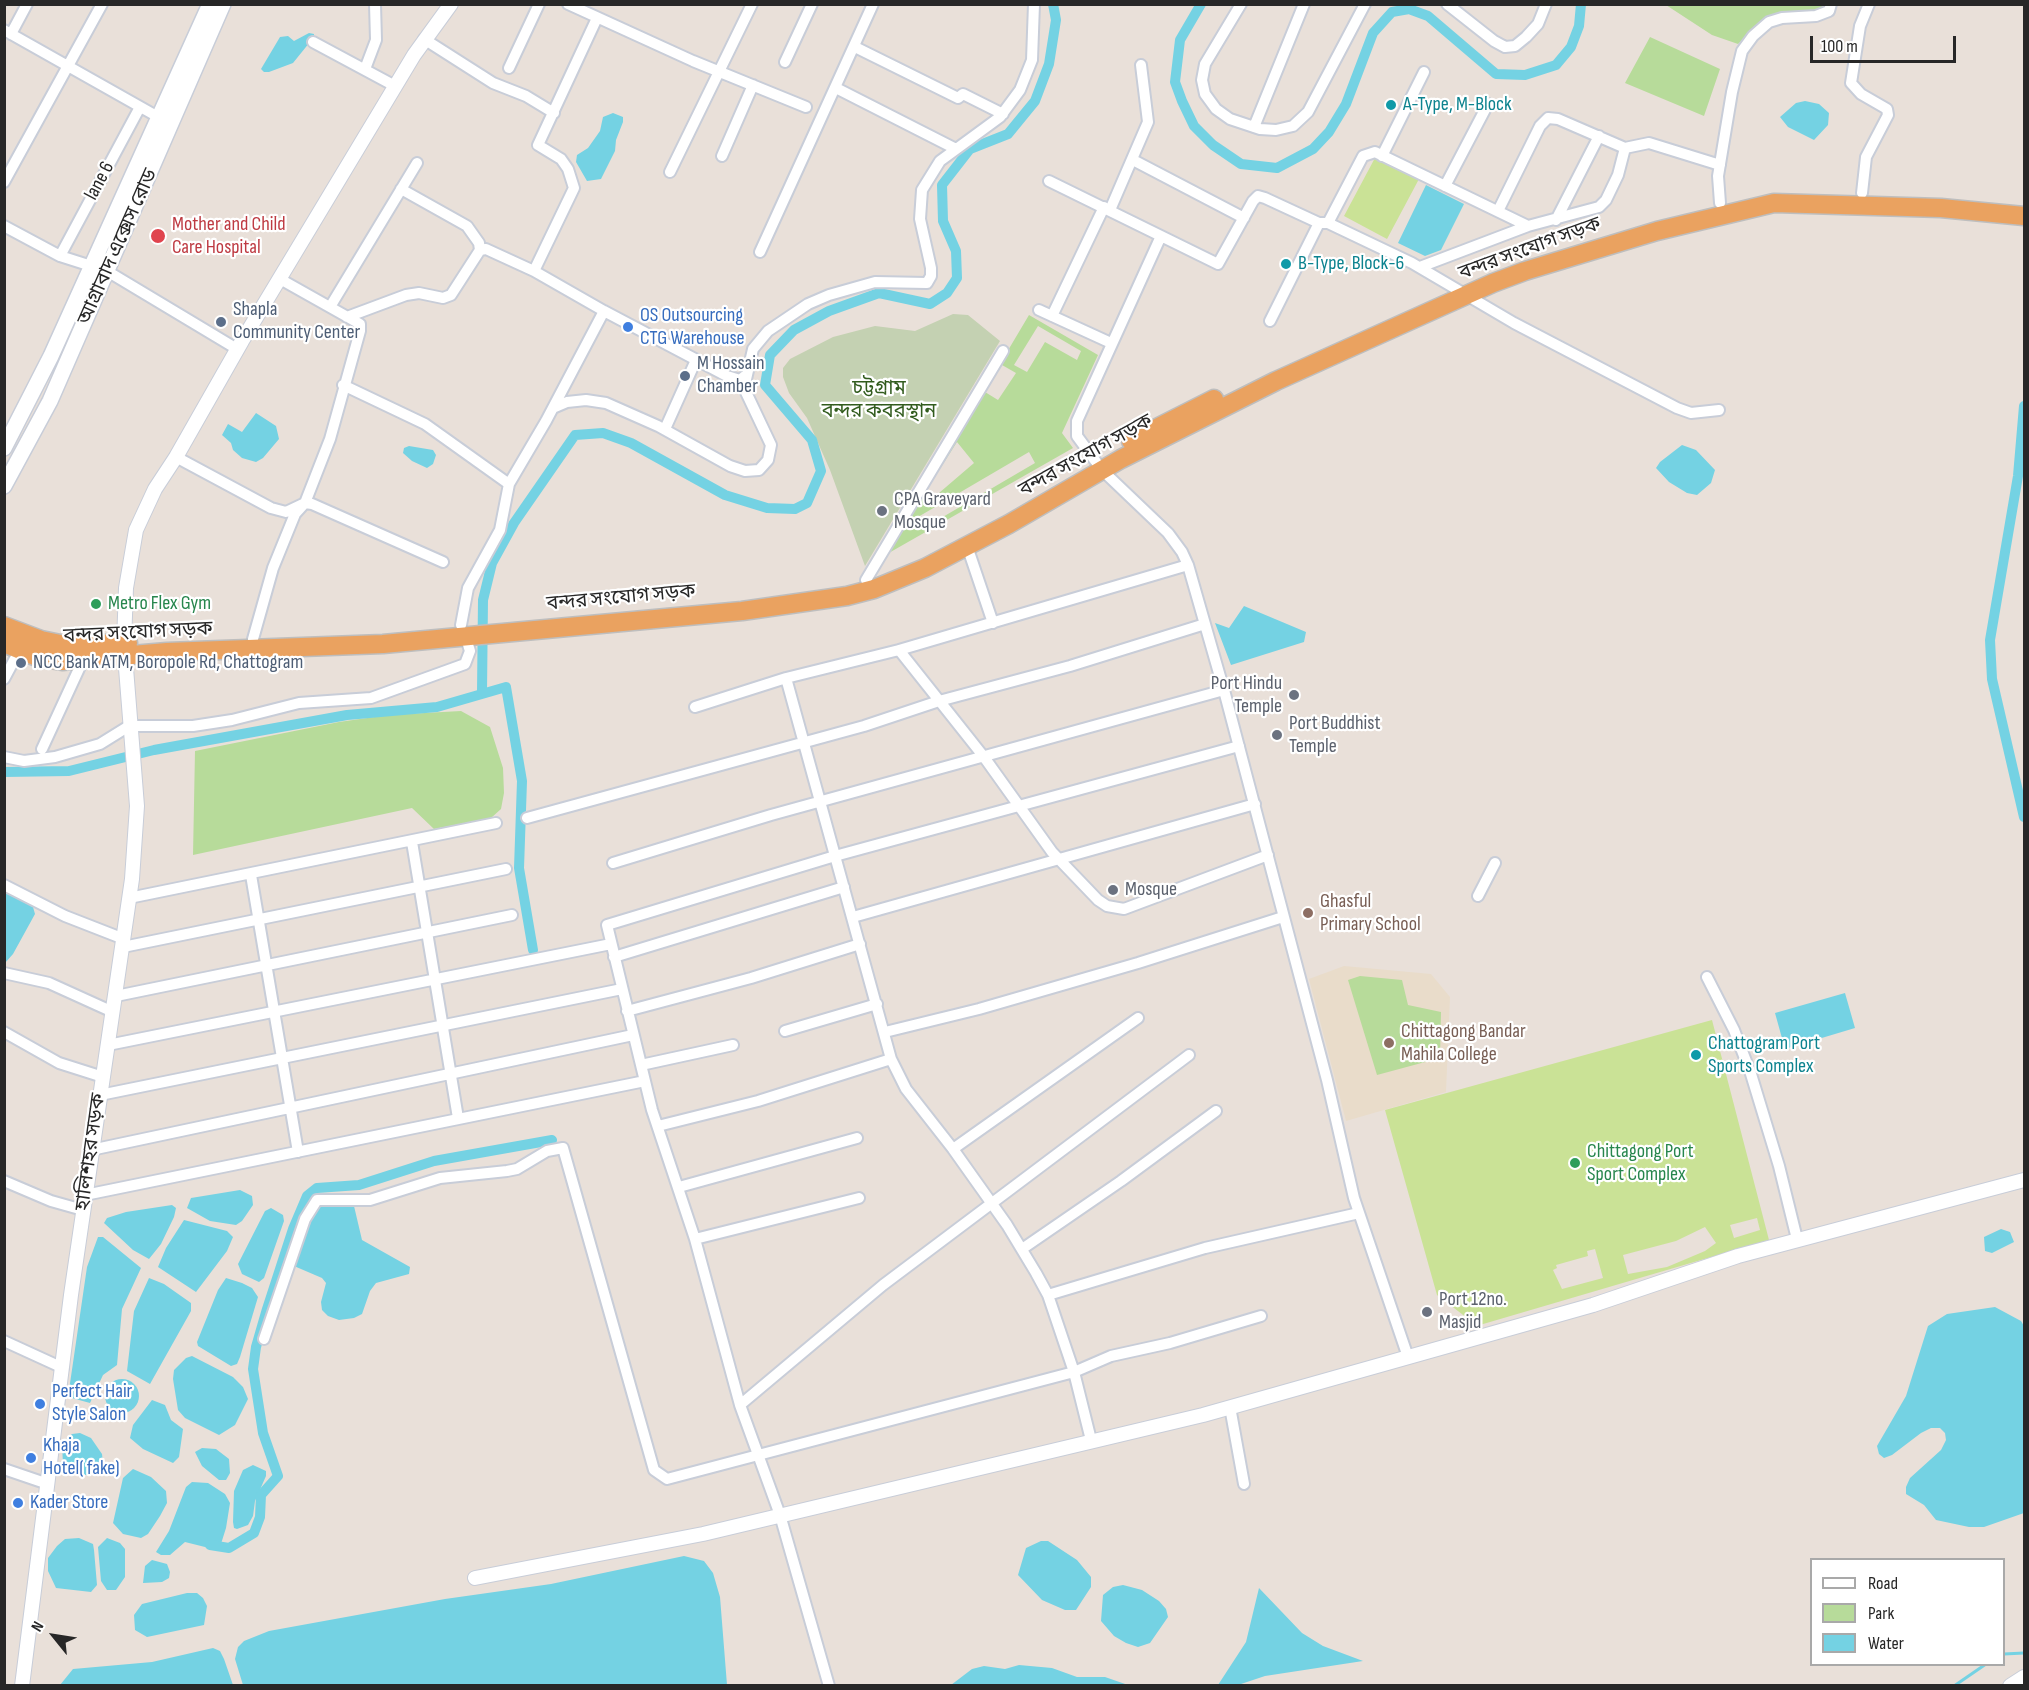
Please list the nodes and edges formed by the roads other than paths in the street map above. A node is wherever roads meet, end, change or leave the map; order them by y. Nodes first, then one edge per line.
1 (27, 4) edge
2 (102, 4) edge
3 (210, 4) edge
4 (223, 4) edge
5 (375, 4) edge
6 (451, 4) edge
7 (539, 4) edge
8 (568, 4) edge
9 (752, 4) edge
10 (812, 4) edge
11 (873, 4) edge
12 (1034, 4) edge
13 (1241, 4) edge
14 (1304, 4) edge
15 (1365, 4) edge
16 (1447, 4) edge
17 (1546, 4) edge
18 (1831, 4) edge
19 (1869, 4) edge
20 (597, 18) junction
21 (8, 32) edge
22 (424, 39) junction
23 (313, 42) dead end
24 (855, 47) junction
25 (785, 62) dead end
26 (1141, 65) dead end
27 (69, 66) junction
28 (509, 68) dead end
29 (365, 69) junction
30 (718, 71) junction
31 (1424, 72) dead end
32 (753, 85) junction
33 (396, 86) junction
34 (836, 88) junction
35 (1488, 104) dead end
36 (140, 107) junction
37 (806, 107) dead end
38 (554, 113) junction
39 (1003, 114) junction
40 (160, 118) junction
41 (1254, 127) junction
42 (1599, 136) junction
43 (954, 148) junction
44 (1625, 148) junction
45 (722, 156) dead end
46 (1382, 156) junction
47 (1133, 160) junction
48 (417, 163) dead end
49 (1720, 165) junction
50 (670, 172) dead end
51 (4, 182) edge
52 (1049, 182) dead end
53 (1445, 186) junction
54 (401, 189) junction
55 (1862, 194) junction
56 (1720, 203) junction
57 (2025, 205) edge
58 (1975, 206) junction
59 (1107, 208) junction
60 (1498, 211) junction
61 (2025, 216) edge
62 (1244, 218) junction
63 (1556, 220) junction
64 (1324, 223) junction
65 (4, 226) edge
66 (1528, 226) junction
67 (1161, 236) junction
68 (480, 250) junction
69 (759, 252) dead end
70 (60, 256) junction
71 (91, 266) junction
72 (1420, 267) junction
73 (107, 271) junction
74 (534, 271) junction
75 (280, 279) junction
76 (1459, 293) junction
77 (330, 307) junction
78 (1039, 310) dead end
79 (604, 311) junction
80 (1052, 316) junction
81 (347, 317) junction
82 (1270, 321) dead end
83 (1111, 343) junction
84 (237, 349) junction
85 (1003, 351) dead end
86 (696, 360) junction
87 (745, 376) junction
88 (343, 385) junction
89 (553, 408) junction
90 (1719, 410) dead end
91 (665, 429) junction
92 (4, 448) edge
93 (176, 457) junction
94 (1098, 466) junction
95 (509, 484) junction
96 (4, 486) edge
97 (305, 503) junction
98 (967, 546) junction
99 (443, 562) dead end
100 (1188, 565) junction
101 (866, 580) junction
102 (993, 623) junction
103 (1205, 624) junction
104 (4, 626) edge
105 (504, 626) junction
106 (465, 630) junction
107 (253, 639) junction
108 (12, 647) edge
109 (125, 649) junction
110 (899, 650) junction
111 (83, 660) junction
112 (4, 678) edge
113 (786, 678) junction
114 (1224, 690) junction
115 (939, 701) junction
116 (695, 707) dead end
117 (129, 726) junction
118 (804, 741) junction
119 (1239, 746) junction
120 (42, 749) dead end
121 (4, 757) edge
122 (984, 757) junction
123 (820, 801) junction
124 (1255, 804) junction
125 (1019, 807) junction
126 (527, 818) dead end
127 (496, 824) dead end
128 (412, 842) junction
129 (1268, 855) junction
130 (835, 856) junction
131 (1059, 860) junction
132 (613, 863) dead end
133 (1496, 863) dead end
134 (506, 869) dead end
135 (251, 875) junction
136 (4, 885) edge
137 (844, 887) junction
138 (420, 888) junction
139 (1478, 896) dead end
140 (129, 898) junction
141 (512, 915) dead end
142 (853, 917) junction
143 (1283, 917) junction
144 (258, 920) junction
145 (428, 933) junction
146 (123, 943) junction
147 (611, 944) junction
148 (860, 944) junction
149 (614, 957) junction
150 (266, 965) junction
151 (4, 973) edge
152 (1707, 977) dead end
153 (435, 980) junction
154 (622, 989) junction
155 (116, 996) junction
156 (877, 1004) junction
157 (627, 1011) junction
158 (113, 1012) junction
159 (275, 1013) junction
160 (1138, 1018) dead end
161 (443, 1026) junction
162 (785, 1031) dead end
163 (4, 1032) edge
164 (885, 1032) junction
165 (633, 1035) junction
166 (108, 1045) junction
167 (733, 1045) dead end
168 (1189, 1054) dead end
169 (283, 1058) junction
170 (891, 1059) junction
171 (641, 1065) junction
172 (451, 1074) junction
173 (103, 1077) junction
174 (645, 1081) junction
175 (100, 1095) junction
176 (292, 1108) junction
177 (1216, 1111) dead end
178 (458, 1118) junction
179 (658, 1126) junction
180 (857, 1138) dead end
181 (953, 1149) junction
182 (91, 1150) junction
183 (298, 1152) junction
184 (2025, 1180) edge
185 (4, 1181) edge
186 (679, 1186) junction
187 (85, 1195) junction
188 (860, 1198) dead end
189 (993, 1205) junction
190 (83, 1210) junction
191 (1359, 1213) junction
192 (695, 1239) junction
193 (1797, 1239) junction
194 (1022, 1249) junction
195 (1047, 1295) junction
196 (1261, 1316) dead end
197 (264, 1339) dead end
198 (4, 1341) edge
199 (1408, 1357) junction
200 (63, 1368) junction
201 (1074, 1372) junction
202 (740, 1405) junction
203 (1230, 1407) junction
204 (1091, 1440) junction
205 (760, 1456) junction
206 (4, 1469) edge
207 (48, 1484) junction
208 (1244, 1484) dead end
209 (780, 1515) junction
210 (475, 1578) dead end
211 (2025, 1677) edge
212 (22, 1686) edge
213 (829, 1686) edge
214 (2010, 1686) edge

1 - 21 street
2 - 27 street
3 - 40 main road
4 - 73 main road, আগ্রাবাদ এক্সেস রোড
5 - 29 street
6 - 22 street, হালিশহর সড়ক
7 - 28 street
8 - 20 street
9 - 30 street
10 - 25 street
11 - 24 street
12 - 39 street
13 - 41 street
14 - 41 street
15 - 41 street
16 - 17 street
18 - 49 street
19 - 55 street
20 - 30 street
20 - 38 street
21 - 27 street
22 - 33 street, হালিশহর সড়ক
22 - 38 street
23 - 29 street
24 - 34 street
24 - 39 street
26 - 47 street
27 - 36 street
27 - 51 street
29 - 33 street
30 - 32 street
30 - 50 street
31 - 46 street
32 - 37 street
32 - 45 street
33 - 75 street, হালিশহর সড়ক
34 - 43 street
34 - 69 street
35 - 53 street
36 - 40 street
36 - 70 street, lane 6
38 - 74 street
39 - 43 street
40 - 71 main road
42 - 44 street
42 - 60 street
42 - 63 street
43 - 87 street
44 - 49 street
44 - 63 street
46 - 53 street
46 - 64 street
47 - 59 street
47 - 62 street
48 - 54 street
49 - 56 street
52 - 59 street
53 - 60 street
54 - 68 street
54 - 77 street
55 - 56 highway, বন্দর সংযোগ সড়ক
55 - 58 highway, বন্দর সংযোগ সড়ক
56 - 76 highway, বন্দর সংযোগ সড়ক
57 - 58 highway, বন্দর সংযোগ সড়ক
58 - 61 highway, বন্দর সংযোগ সড়ক
58 - 76 highway, বন্দর সংযোগ সড়ক
59 - 67 street
59 - 80 street
60 - 66 street
62 - 64 street
62 - 67 street
63 - 66 street
64 - 72 street
64 - 82 street
65 - 70 street
66 - 72 street
67 - 83 street
68 - 74 street
68 - 81 street
70 - 71 street
71 - 73 street
71 - 92 main road
72 - 76 street
73 - 84 street
73 - 96 main road, আগ্রাবাদ এক্সেস রোড
74 - 79 street
75 - 77 street
75 - 84 street, হালিশহর সড়ক
76 - 90 street
76 - 94 highway, বন্দর সংযোগ সড়ক
77 - 81 street
78 - 80 street
79 - 86 street
79 - 89 street
80 - 83 street
81 - 88 street
83 - 94 street
84 - 93 street, হালিশহর সড়ক
85 - 101 street
86 - 87 street
86 - 91 street
87 - 91 street
88 - 95 street
88 - 97 street
89 - 91 street
89 - 95 street
93 - 97 street
93 - 109 street, হালিশহর সড়ক
94 - 98 highway, বন্দর সংযোগ সড়ক
94 - 100 street
94 - 101 highway, বন্দর সংযোগ সড়ক
95 - 106 street
97 - 99 street
97 - 107 street
98 - 102 street
98 - 105 highway, বন্দর সংযোগ সড়ক
100 - 102 street
100 - 103 street
101 - 105 highway, বন্দর সংযোগ সড়ক
102 - 110 street
103 - 114 street
103 - 115 street
104 - 109 highway, বন্দর সংযোগ সড়ক
105 - 106 highway, বন্দর সংযোগ সড়ক
106 - 107 highway, বন্দর সংযোগ সড়ক
106 - 109 highway, বন্দর সংযোগ সড়ক
106 - 117 street
107 - 109 highway, বন্দর সংযোগ সড়ক
108 - 111 highway, বন্দর সংযোগ সড়ক
108 - 112 street
109 - 111 highway, বন্দর সংযোগ সড়ক
109 - 117 street, হালিশহর সড়ক
110 - 113 street
110 - 115 street
111 - 120 street
113 - 116 street
113 - 118 street
114 - 119 street
114 - 122 street
115 - 118 street
115 - 122 street
117 - 121 street
117 - 140 street, হালিশহর সড়ক
118 - 123 street
118 - 126 street
119 - 124 street
119 - 125 street
122 - 123 street
122 - 125 street
123 - 130 street
123 - 132 street
124 - 129 street
124 - 131 street
125 - 130 street
125 - 131 street
127 - 128 street
128 - 135 street
128 - 138 street
129 - 131 street
129 - 143 street
130 - 137 street
130 - 147 street
131 - 142 street
133 - 139 street
134 - 138 street
135 - 140 street
135 - 144 street
136 - 146 street
137 - 142 street
137 - 149 street
138 - 144 street
138 - 145 street
140 - 146 street, হালিশহর সড়ক
141 - 145 street
142 - 148 street
143 - 164 street
143 - 191 street
144 - 146 street
144 - 150 street
145 - 150 street
145 - 153 street
146 - 155 street, হালিশহর সড়ক
147 - 149 street
147 - 153 street
148 - 156 street
148 - 157 street
149 - 154 street
150 - 155 street
150 - 159 street
151 - 158 street
152 - 193 street
153 - 159 street
153 - 161 street
154 - 157 street
154 - 161 street
155 - 158 street, হালিশহর সড়ক
156 - 162 street
156 - 164 street
157 - 165 street
158 - 166 street, হালিশহর সড়ক
159 - 166 street
159 - 169 street
160 - 181 street
161 - 169 street
161 - 172 street
163 - 173 street
164 - 170 street
165 - 171 street
165 - 172 street
166 - 173 street, হালিশহর সড়ক
167 - 171 street
168 - 189 street
169 - 175 street
169 - 176 street
170 - 179 street
170 - 181 street
171 - 174 street
172 - 176 street
172 - 178 street
173 - 175 street, হালিশহর সড়ক
174 - 178 street
174 - 179 street
175 - 182 street, হালিশহর সড়ক
176 - 182 street
176 - 183 street
177 - 194 street
178 - 183 street
179 - 186 street
180 - 186 street
181 - 189 street
182 - 187 street, হালিশহর সড়ক
183 - 187 street
184 - 193 street
185 - 190 street
186 - 192 street
187 - 190 street, হালিশহর সড়ক
188 - 192 street
189 - 194 street
189 - 202 street
190 - 200 street, হালিশহর সড়ক
191 - 195 street
191 - 199 street
192 - 202 street
193 - 199 street
194 - 195 street
195 - 201 street
196 - 201 street
197 - 205 street
198 - 200 street
199 - 203 street
200 - 207 street, হালিশহর সড়ক
201 - 204 street
201 - 205 street
202 - 205 street
203 - 204 street
203 - 208 street
204 - 209 street
205 - 209 street
206 - 207 street
207 - 212 street, হালিশহর সড়ক
209 - 210 street
209 - 213 street
211 - 214 street

